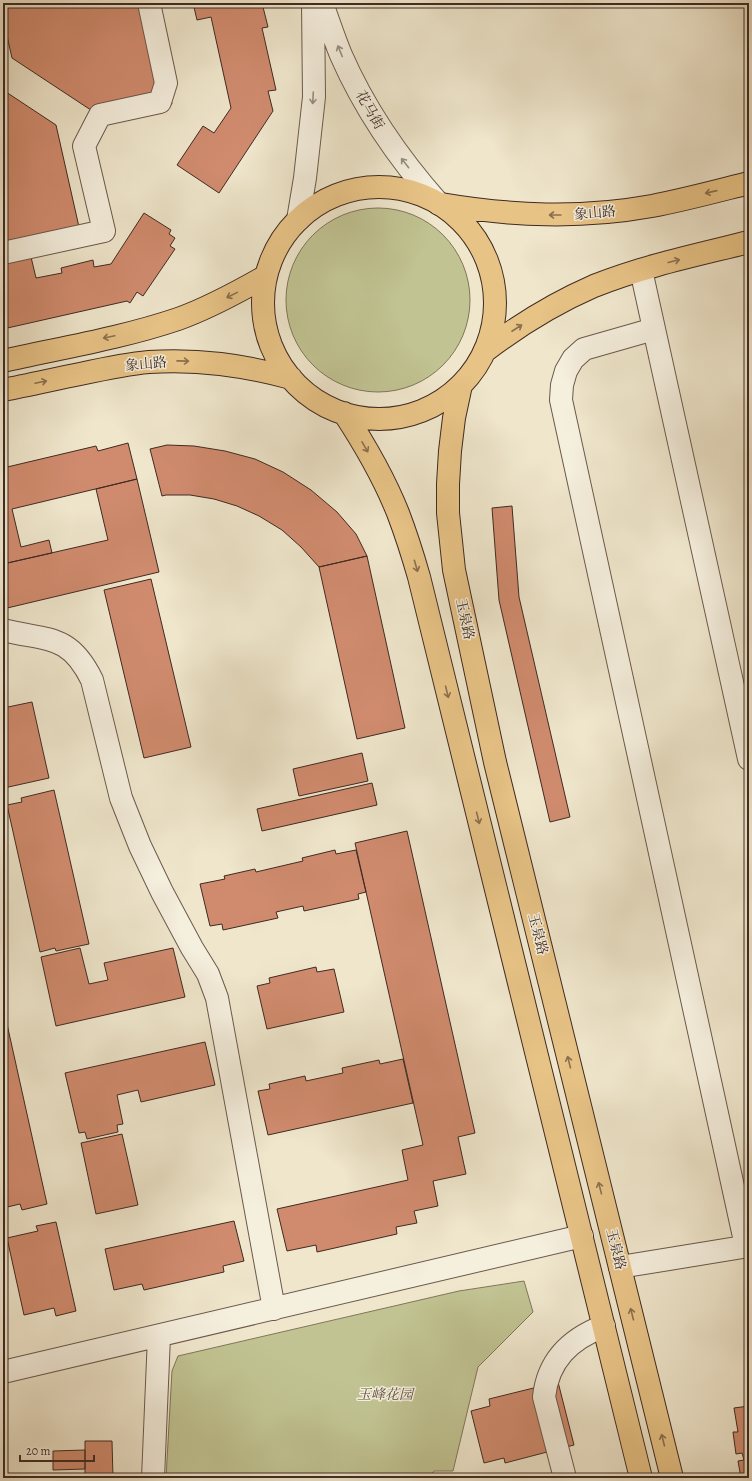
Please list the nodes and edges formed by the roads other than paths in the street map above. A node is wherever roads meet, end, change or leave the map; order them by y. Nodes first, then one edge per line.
1 (149, 3) edge
2 (313, 3) edge
3 (322, 3) edge
4 (749, 184) edge
5 (440, 204) junction
6 (298, 220) junction
7 (749, 242) edge
8 (3, 253) edge
9 (641, 270) junction
10 (266, 276) junction
11 (654, 330) junction
12 (485, 351) junction
13 (3, 361) edge
14 (290, 378) junction
15 (461, 385) junction
16 (3, 390) edge
17 (344, 414) junction
18 (3, 630) edge
19 (749, 759) edge
20 (582, 1236) junction
21 (748, 1246) edge
22 (620, 1266) junction
23 (274, 1309) junction
24 (604, 1326) junction
25 (159, 1336) junction
26 (3, 1372) edge
27 (636, 1477) edge
28 (153, 1478) edge
29 (565, 1478) edge
30 (672, 1478) edge

1 - 8 street
2 -> 6 street
5 -> 3 street, 花马街
4 -> 5 main road, 象山路
5 - 6 main road
5 - 12 main road
6 - 10 main road
9 -> 7 main road
9 - 11 street
12 -> 9 main road
10 -> 13 main road
10 - 14 main road
11 - 19 street
11 - 21 street
12 - 15 main road
16 -> 14 main road, 象山路
14 - 17 main road
15 - 17 main road
22 -> 15 main road, 玉泉路
17 -> 20 main road
18 - 23 street
20 - 23 street
20 - 24 main road
21 - 22 street
30 -> 22 main road, 玉泉路
23 - 25 street
24 - 27 main road
24 - 29 street
25 - 26 street
25 - 28 street

